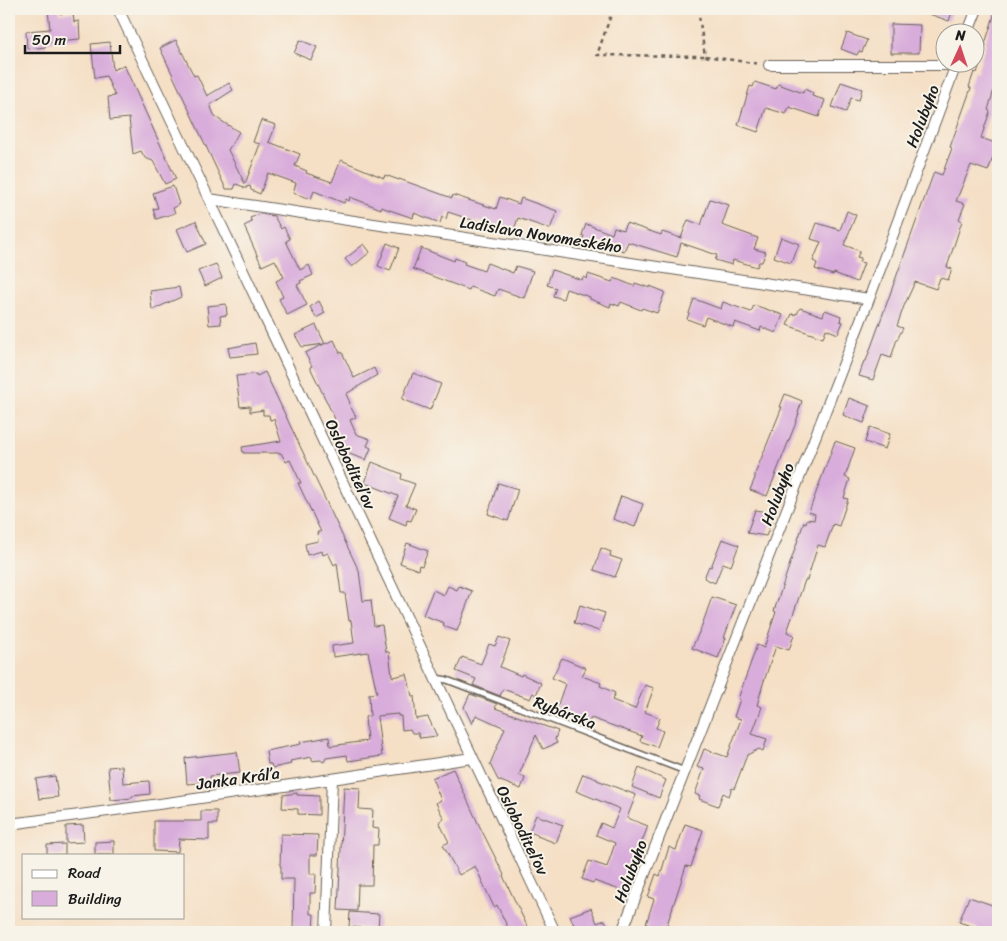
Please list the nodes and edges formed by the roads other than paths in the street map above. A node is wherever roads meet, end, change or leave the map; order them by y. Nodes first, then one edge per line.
1 (118, 9) edge
2 (977, 9) edge
3 (972, 22) edge
4 (934, 64) edge
5 (769, 65) road end
6 (954, 72) edge
7 (209, 199) junction
8 (869, 300) junction
9 (435, 678) junction
10 (472, 758) junction
11 (686, 771) junction
12 (332, 780) junction
13 (9, 824) edge
14 (326, 932) edge
15 (555, 932) edge
16 (622, 932) edge

1 - 7 street, Osloboditeľov
2 - 3 street
4 - 5 street, Holubyho
6 - 8 street, Holubyho
7 - 8 street, Ladislava Novomeského
7 - 9 street, Osloboditeľov
8 - 11 street, Holubyho
9 - 10 street, Osloboditeľov
9 - 11 lane, Rybárska
10 - 12 street, Janka Kráľa
10 - 15 street, Osloboditeľov
11 - 16 street, Holubyho
12 - 13 street, Janka Kráľa
12 - 14 street

